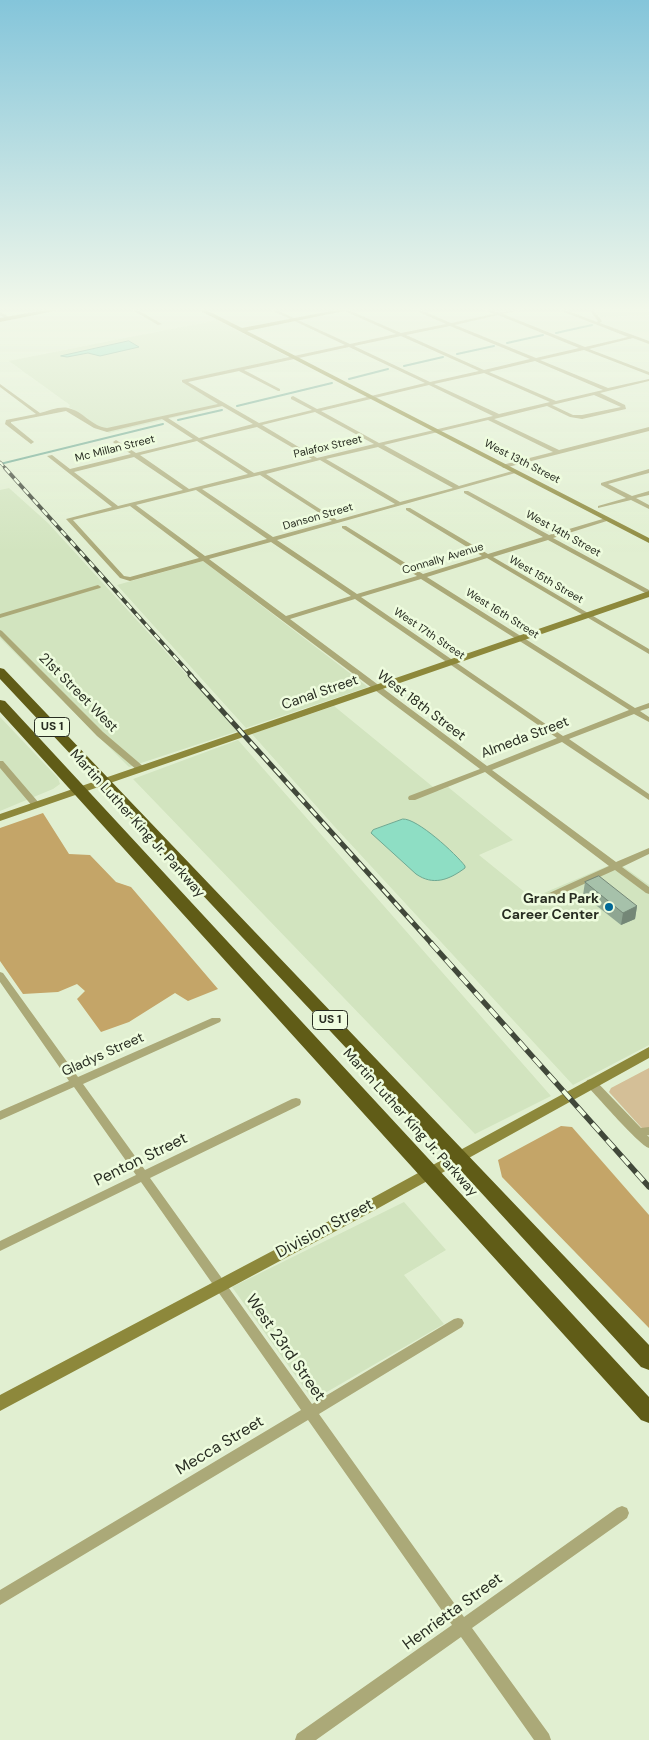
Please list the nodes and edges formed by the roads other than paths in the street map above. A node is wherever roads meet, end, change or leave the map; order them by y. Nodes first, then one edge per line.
1 (6, 389) edge
2 (198, 389) edge
3 (357, 389) edge
4 (407, 389) edge
5 (441, 389) edge
6 (525, 389) edge
7 (611, 389) edge
8 (608, 390) joint
9 (595, 393) junction
10 (372, 397) junction
11 (293, 398) dead end
12 (554, 402) junction
13 (223, 404) junction
14 (547, 404) junction
15 (315, 411) junction
16 (38, 413) junction
17 (498, 416) junction
18 (164, 418) junction
19 (488, 418) junction
20 (8, 421) joint
21 (258, 424) junction
22 (649, 429) edge
23 (437, 431) junction
24 (197, 439) junction
25 (31, 442) dead end
26 (116, 442) dead end
27 (380, 446) junction
28 (558, 452) junction
29 (135, 455) junction
30 (50, 456) dead end
31 (320, 460) junction
32 (504, 466) junction
33 (69, 471) junction
34 (649, 471) edge
35 (516, 472) junction
36 (262, 474) junction
37 (253, 475) junction
38 (197, 488) junction
39 (458, 488) junction
40 (186, 490) junction
41 (466, 492) dead end
42 (649, 493) edge
43 (630, 499) junction
44 (131, 504) junction
45 (399, 504) junction
46 (116, 507) junction
47 (600, 507) dead end
48 (649, 507) edge
49 (408, 509) dead end
50 (608, 519) junction
51 (337, 522) junction
52 (344, 526) dead end
53 (548, 537) junction
54 (272, 540) junction
55 (649, 541) edge
56 (487, 556) junction
57 (204, 559) junction
58 (422, 576) junction
59 (126, 579) joint
60 (98, 587) dead end
61 (649, 594) edge
62 (355, 597) junction
63 (587, 615) junction
64 (0, 616) edge
65 (284, 618) junction
66 (0, 632) edge
67 (521, 638) junction
68 (649, 652) edge
69 (450, 662) junction
70 (0, 672) edge
71 (376, 688) junction
72 (0, 704) edge
73 (649, 705) edge
74 (635, 711) junction
75 (649, 720) edge
76 (562, 739) junction
77 (0, 763) edge
78 (485, 769) junction
79 (141, 770) junction
80 (104, 782) junction
81 (79, 790) junction
82 (412, 798) dead end
83 (649, 798) edge
84 (36, 805) junction
85 (0, 818) edge
86 (649, 851) edge
87 (616, 866) junction
88 (649, 891) edge
89 (539, 901) dead end
90 (0, 977) edge
91 (216, 1020) dead end
92 (649, 1052) edge
93 (77, 1082) junction
94 (591, 1083) junction
95 (296, 1102) dead end
96 (0, 1116) edge
97 (644, 1132) edge
98 (649, 1144) edge
99 (460, 1157) junction
100 (429, 1173) junction
101 (144, 1176) junction
102 (0, 1246) edge
103 (221, 1285) junction
104 (458, 1323) dead end
105 (649, 1360) edge
106 (0, 1403) edge
107 (310, 1412) junction
108 (649, 1413) edge
109 (622, 1513) dead end
110 (0, 1598) edge
111 (462, 1626) junction
112 (303, 1740) edge
113 (543, 1740) edge

1 - 16 street
2 - 13 street
3 - 10 street, West 13th Street
4 - 10 street, Mc Millan Street
5 - 17 street
6 - 12 street
7 - 8 street, Palafox Street
8 - 9 street, Palafox Street
9 - 12 street, Palafox Street
9 - 14 street
10 - 15 street, Mc Millan Street
10 - 23 street, West 13th Street
11 - 15 street
12 - 14 street, Palafox Street
13 - 18 street
13 - 21 street
14 - 17 street, Palafox Street
15 - 21 street, Mc Millan Street
15 - 27 street
16 - 18 street
16 - 20 street
17 - 19 street, Palafox Street
18 - 24 street
19 - 23 street, Palafox Street
19 - 28 street
20 - 25 street
21 - 24 street, Mc Millan Street
21 - 31 street
22 - 28 street
23 - 27 street, Palafox Street
23 - 32 street, West 13th Street
24 - 29 street, Mc Millan Street
24 - 37 street
26 - 29 street
27 - 31 street, Palafox Street
27 - 39 street
28 - 32 street
29 - 33 street, Mc Millan Street
29 - 40 street
30 - 33 street
31 - 36 street, Palafox Street
31 - 45 street
32 - 35 street, West 13th Street
33 - 46 street
34 - 43 street
35 - 39 street, Danson Street
35 - 50 street, West 13th Street
36 - 37 street, Palafox Street
36 - 51 street
37 - 38 street, Palafox Street
38 - 40 street, Palafox Street
38 - 54 street, West 17th Street
39 - 45 street, Danson Street
40 - 44 street, Palafox Street
41 - 53 street, West 14th Street
42 - 43 street
43 - 47 street
43 - 48 street
44 - 46 street, Palafox Street
44 - 57 street, West 18th Street
45 - 51 street, Danson Street
46 - 59 street, Palafox Street
49 - 56 street, West 15th Street
50 - 53 street, Connally Avenue
50 - 55 street, West 13th Street
51 - 54 street, Danson Street
52 - 58 street, West 16th Street
53 - 56 street, Connally Avenue
53 - 61 street, West 14th Street
54 - 57 street, Danson Street
54 - 62 street, West 17th Street
56 - 58 street, Connally Avenue
56 - 63 street, West 15th Street
57 - 59 street, Danson Street
57 - 65 street, West 18th Street
58 - 62 street, Connally Avenue
58 - 67 street, West 16th Street
60 - 64 street
61 - 63 street, Canal Street
62 - 65 street, Connally Avenue
62 - 69 street, West 17th Street
63 - 67 street, Canal Street
63 - 68 street, West 15th Street
65 - 71 street, West 18th Street
66 - 79 street, 21st Street West
67 - 69 street, Canal Street
67 - 74 street, West 16th Street
69 - 71 street, Canal Street
69 - 76 street, West 17th Street
70 - 80 highway, Martin Luther King Jr. Parkway / US 1
71 - 78 street, West 18th Street
71 - 79 street, Canal Street
72 - 81 highway, Martin Luther King Jr. Parkway / US 1
73 - 74 street, Almeda Street
74 - 75 street, West 16th Street
74 - 76 street, Almeda Street
76 - 78 street, Almeda Street
76 - 83 street, West 17th Street
77 - 84 street
78 - 82 street, Almeda Street
78 - 87 street, West 18th Street
79 - 80 street, Canal Street
80 - 81 street, Canal Street
80 - 99 highway, Martin Luther King Jr. Parkway / US 1
81 - 84 street, Canal Street
81 - 100 highway, Martin Luther King Jr. Parkway / US 1
84 - 85 street, Canal Street
86 - 87 street
87 - 88 street, West 18th Street
87 - 89 street
90 - 93 street, West 23rd Street
91 - 93 street, Gladys Street
92 - 94 street, Division Street
93 - 96 street, Gladys Street
93 - 101 street, West 23rd Street
94 - 97 street
94 - 99 street, Division Street
95 - 101 street, Penton Street
97 - 98 street
99 - 100 street, Division Street
99 - 105 highway, Martin Luther King Jr. Parkway / US 1
100 - 103 street, Division Street
100 - 108 highway, Martin Luther King Jr. Parkway / US 1
101 - 102 street, Penton Street
101 - 103 street, West 23rd Street
103 - 106 street, Division Street
103 - 107 street, West 23rd Street
104 - 107 street, Mecca Street
107 - 110 street, Mecca Street
107 - 111 street, West 23rd Street
109 - 111 street, Henrietta Street
111 - 112 street, Henrietta Street
111 - 113 street, West 23rd Street

